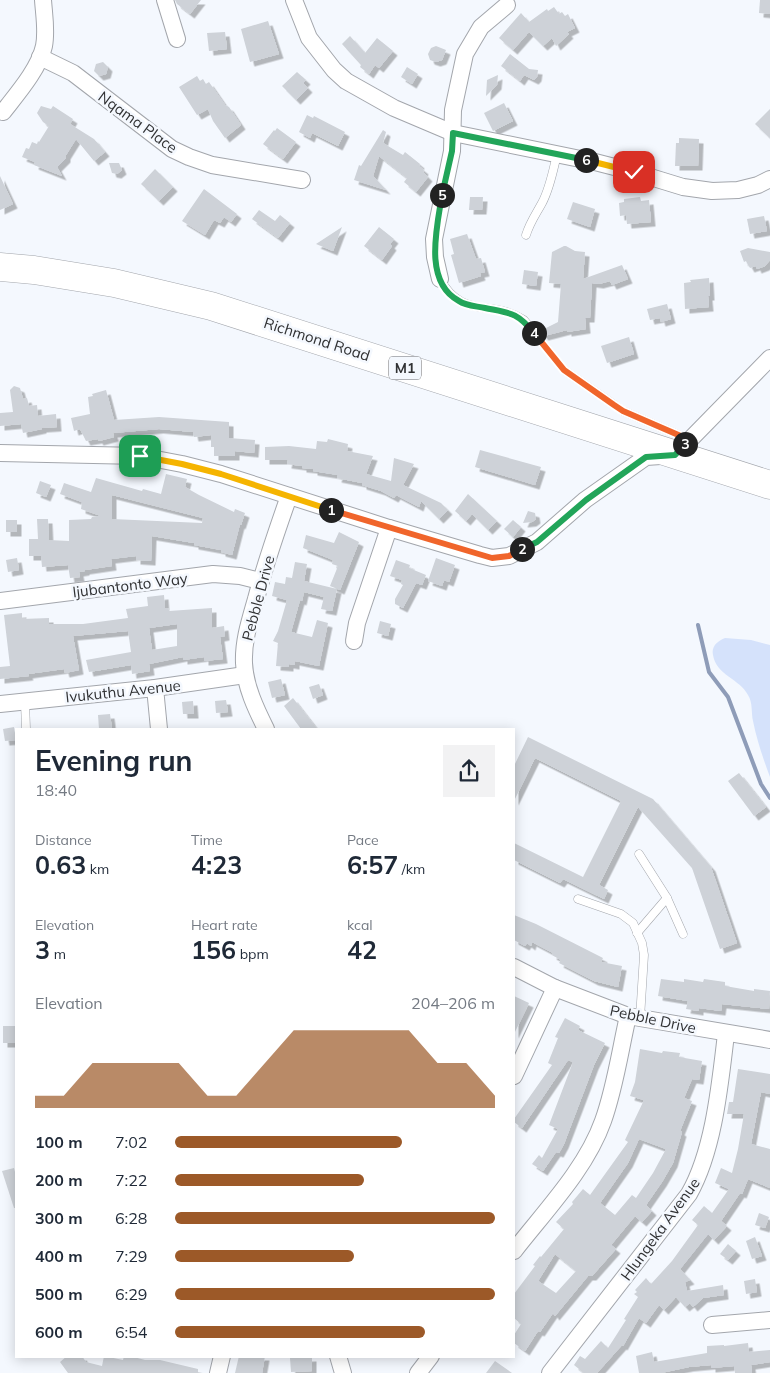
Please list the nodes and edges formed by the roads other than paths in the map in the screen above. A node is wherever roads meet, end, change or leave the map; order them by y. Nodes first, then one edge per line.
1 (43, 0) edge
2 (165, 0) edge
3 (294, 0) edge
4 (507, 5) dead end
5 (177, 39) dead end
6 (40, 58) junction
7 (3, 112) dead end
8 (453, 133) junction
9 (557, 154) junction
10 (770, 179) edge
11 (302, 180) dead end
12 (526, 235) dead end
13 (0, 267) edge
14 (440, 279) joint
15 (770, 358) edge
16 (682, 447) junction
17 (0, 453) edge
18 (770, 485) edge
19 (289, 496) junction
20 (389, 528) junction
21 (260, 581) junction
22 (0, 601) edge
23 (354, 641) dead end
24 (245, 675) junction
25 (155, 688) junction
26 (25, 702) junction
27 (0, 704) edge
28 (26, 728) edge
29 (159, 728) edge
30 (266, 728) edge
31 (639, 854) dead end
32 (667, 898) junction
33 (578, 899) dead end
34 (637, 933) junction
35 (683, 934) dead end
36 (515, 968) edge
37 (555, 988) junction
38 (634, 1017) junction
39 (726, 1034) junction
40 (770, 1040) edge
41 (515, 1074) edge
42 (515, 1250) edge
43 (770, 1320) edge
44 (712, 1325) dead end
45 (222, 1358) edge
46 (339, 1358) edge
47 (429, 1358) edge
48 (218, 1373) edge
49 (343, 1373) edge
50 (418, 1373) edge
51 (550, 1373) edge

1 - 6 street
2 - 5 street
3 - 8 street
4 - 8 street
6 - 7 street
6 - 11 street, Nqama Place
8 - 9 street
8 - 14 street
9 - 10 street
9 - 12 lane
13 - 16 highway, Richmond Road / M1
14 - 16 lane
15 - 16 street
16 - 18 highway, Richmond Road / M1
16 - 20 street
17 - 19 street
19 - 20 street
19 - 21 street, Pebble Drive
20 - 23 street
21 - 22 street, Ijubantonto Way
21 - 24 street, Pebble Drive
24 - 25 street, Ivukuthu Avenue
24 - 30 street, Pebble Drive
25 - 26 street, Ivukuthu Avenue
25 - 29 street
26 - 27 street, Ivukuthu Avenue
26 - 28 lane
31 - 32 lane
32 - 34 lane
32 - 35 lane
33 - 34 lane
34 - 38 lane
36 - 37 street, Pebble Drive
37 - 38 street, Pebble Drive
37 - 41 street
38 - 39 street, Pebble Drive
38 - 42 street
39 - 40 street, Pebble Drive
39 - 51 street, Hlungeka Avenue
43 - 44 street
45 - 48 street
46 - 49 street
47 - 50 street

